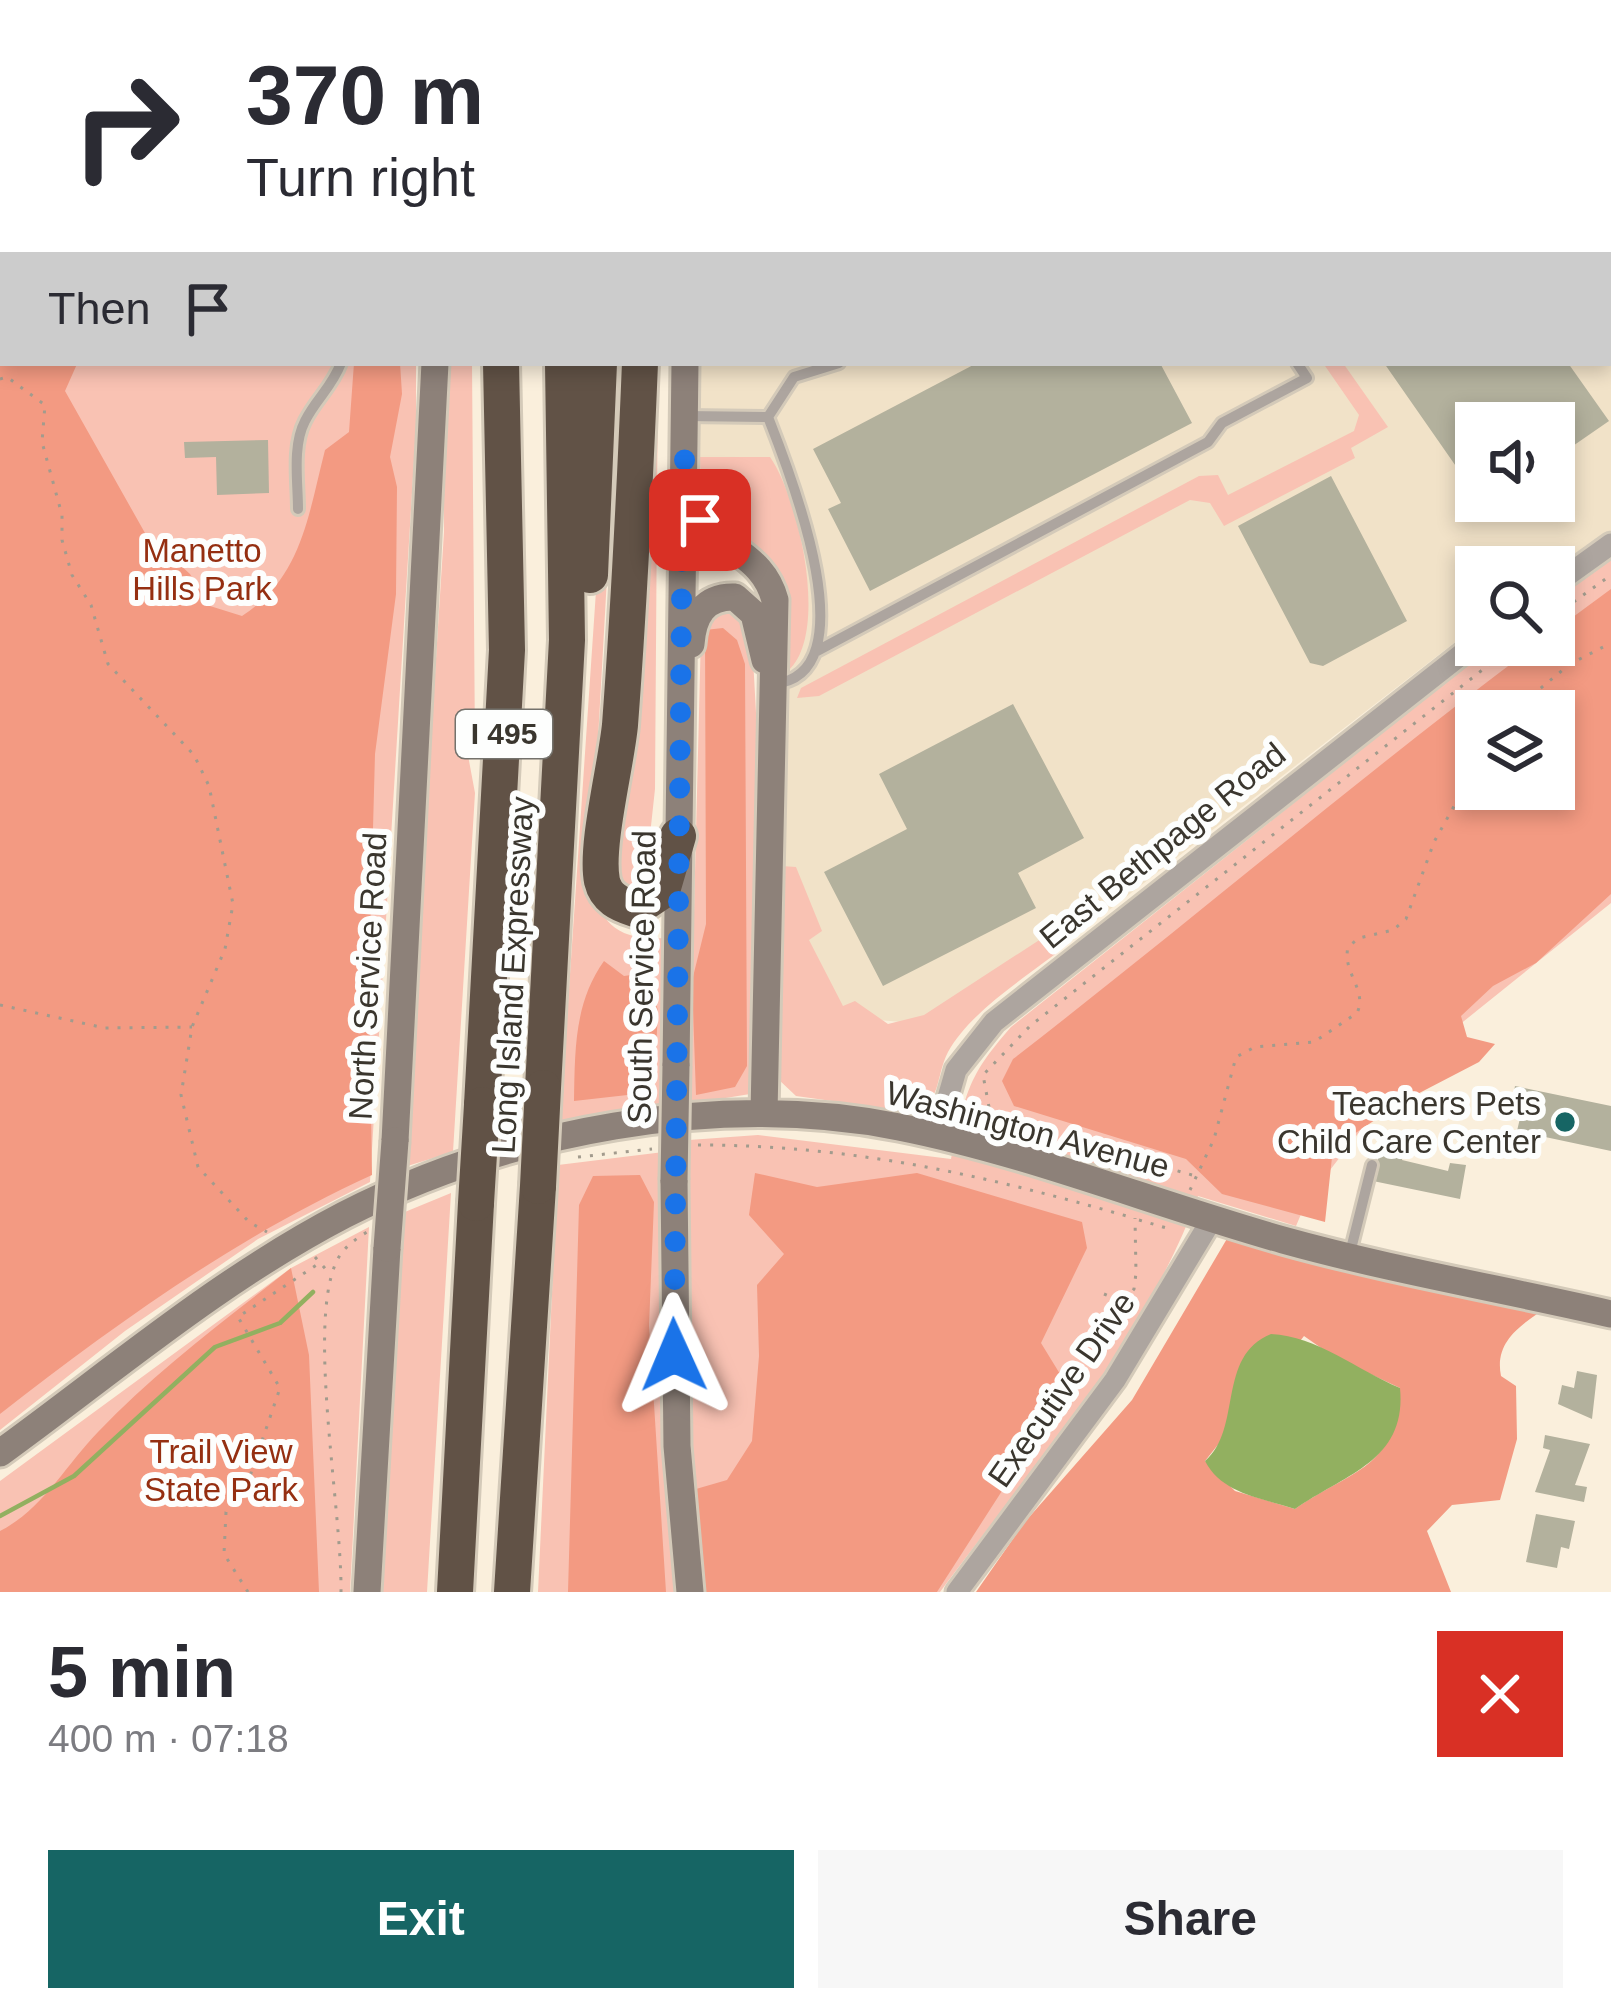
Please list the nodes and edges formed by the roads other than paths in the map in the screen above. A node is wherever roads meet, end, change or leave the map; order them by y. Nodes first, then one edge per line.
1 (340, 366) edge
2 (435, 366) edge
3 (501, 366) edge
4 (563, 366) edge
5 (599, 366) edge
6 (640, 366) edge
7 (685, 366) edge
8 (829, 366) edge
9 (1299, 366) edge
10 (684, 416) junction
11 (768, 417) junction
12 (683, 454) junction
13 (298, 509) dead end
14 (1611, 544) edge
15 (1575, 570) edge
16 (818, 651) junction
17 (1455, 660) edge
18 (770, 685) junction
19 (680, 762) junction
20 (678, 836) junction
21 (560, 853) junction
22 (764, 1113) junction
23 (937, 1136) junction
24 (1372, 1165) dead end
25 (1212, 1219) junction
26 (1349, 1257) junction
27 (1611, 1314) edge
28 (0, 1453) edge
29 (367, 1592) edge
30 (455, 1592) edge
31 (512, 1592) edge
32 (690, 1592) edge
33 (957, 1592) edge

1 - 13 lane
2 - 29 main road, North Service Road, bridge
3 - 30 highway, Long Island Expressway / I 495, bridge
4 - 21 highway, Long Island Expressway / I 495
5 - 21 highway
6 - 20 highway
7 - 10 main road, South Service Road
8 - 11 lane
9 - 16 lane
10 - 11 lane
10 - 12 main road, South Service Road
11 - 16 lane
12 - 18 main road
12 - 19 main road, South Service Road
14 - 15 street
16 - 18 lane
17 - 23 street, East Bethpage Road
18 - 19 main road
18 - 22 main road
19 - 20 main road, South Service Road
20 - 32 main road, South Service Road, bridge
21 - 31 highway, Long Island Expressway / I 495, bridge
22 - 23 main road, Washington Avenue
22 - 28 main road, Washington Avenue
23 - 25 main road, Washington Avenue
24 - 26 lane
25 - 26 main road, Washington Avenue
25 - 33 street, Executive Drive
26 - 27 main road, Washington Avenue

